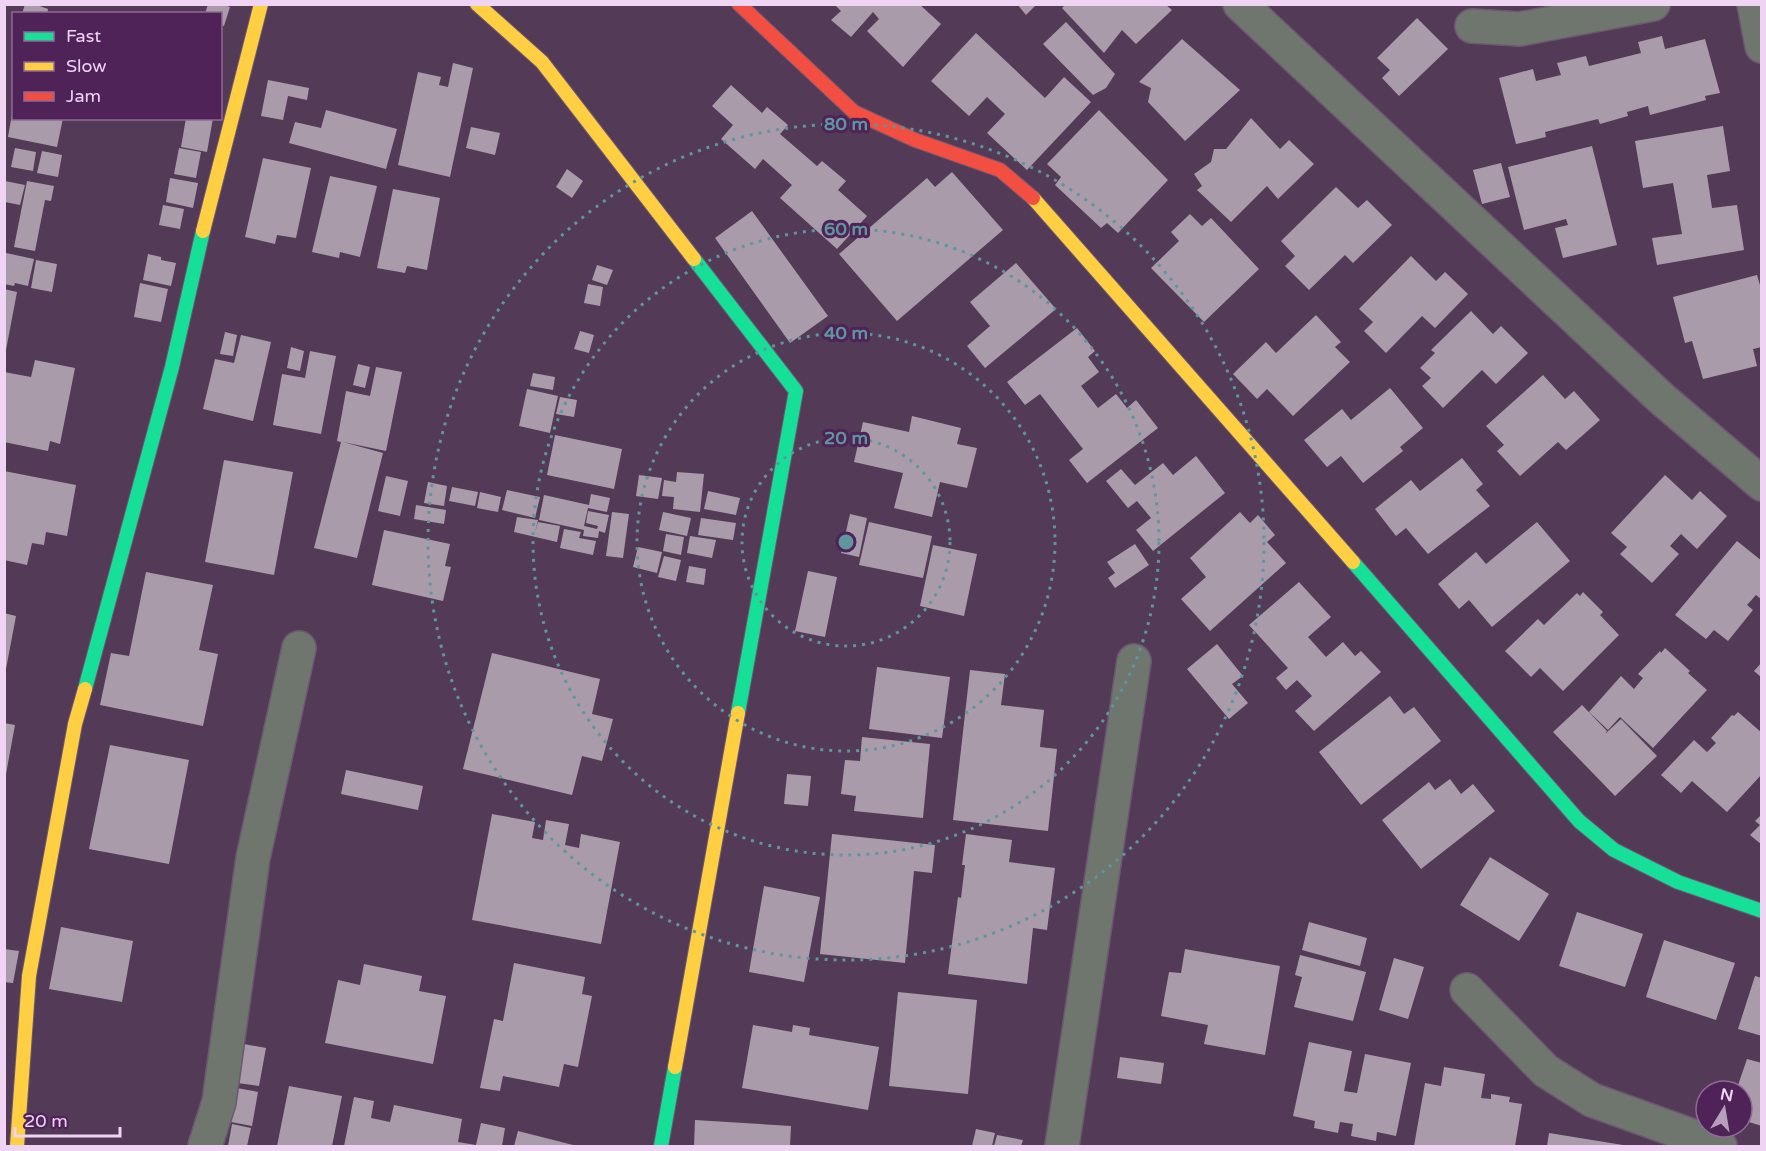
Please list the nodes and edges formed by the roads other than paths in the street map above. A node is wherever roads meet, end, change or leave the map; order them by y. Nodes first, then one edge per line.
1 (261, 4) edge
2 (477, 4) edge
3 (739, 4) edge
4 (1240, 4) edge
5 (1653, 4) edge
6 (1754, 4) edge
7 (1472, 26) dead end
8 (1761, 46) edge
9 (1761, 484) edge
10 (299, 648) dead end
11 (1134, 661) dead end
12 (1761, 911) edge
13 (1467, 990) dead end
14 (17, 1146) edge
15 (205, 1146) edge
16 (661, 1146) edge
17 (1062, 1146) edge
18 (1720, 1146) edge

1 - 14 street
2 - 16 street
3 - 12 street
4 - 9 street
5 - 7 street
6 - 8 street
10 - 15 street
11 - 17 street
13 - 18 street

